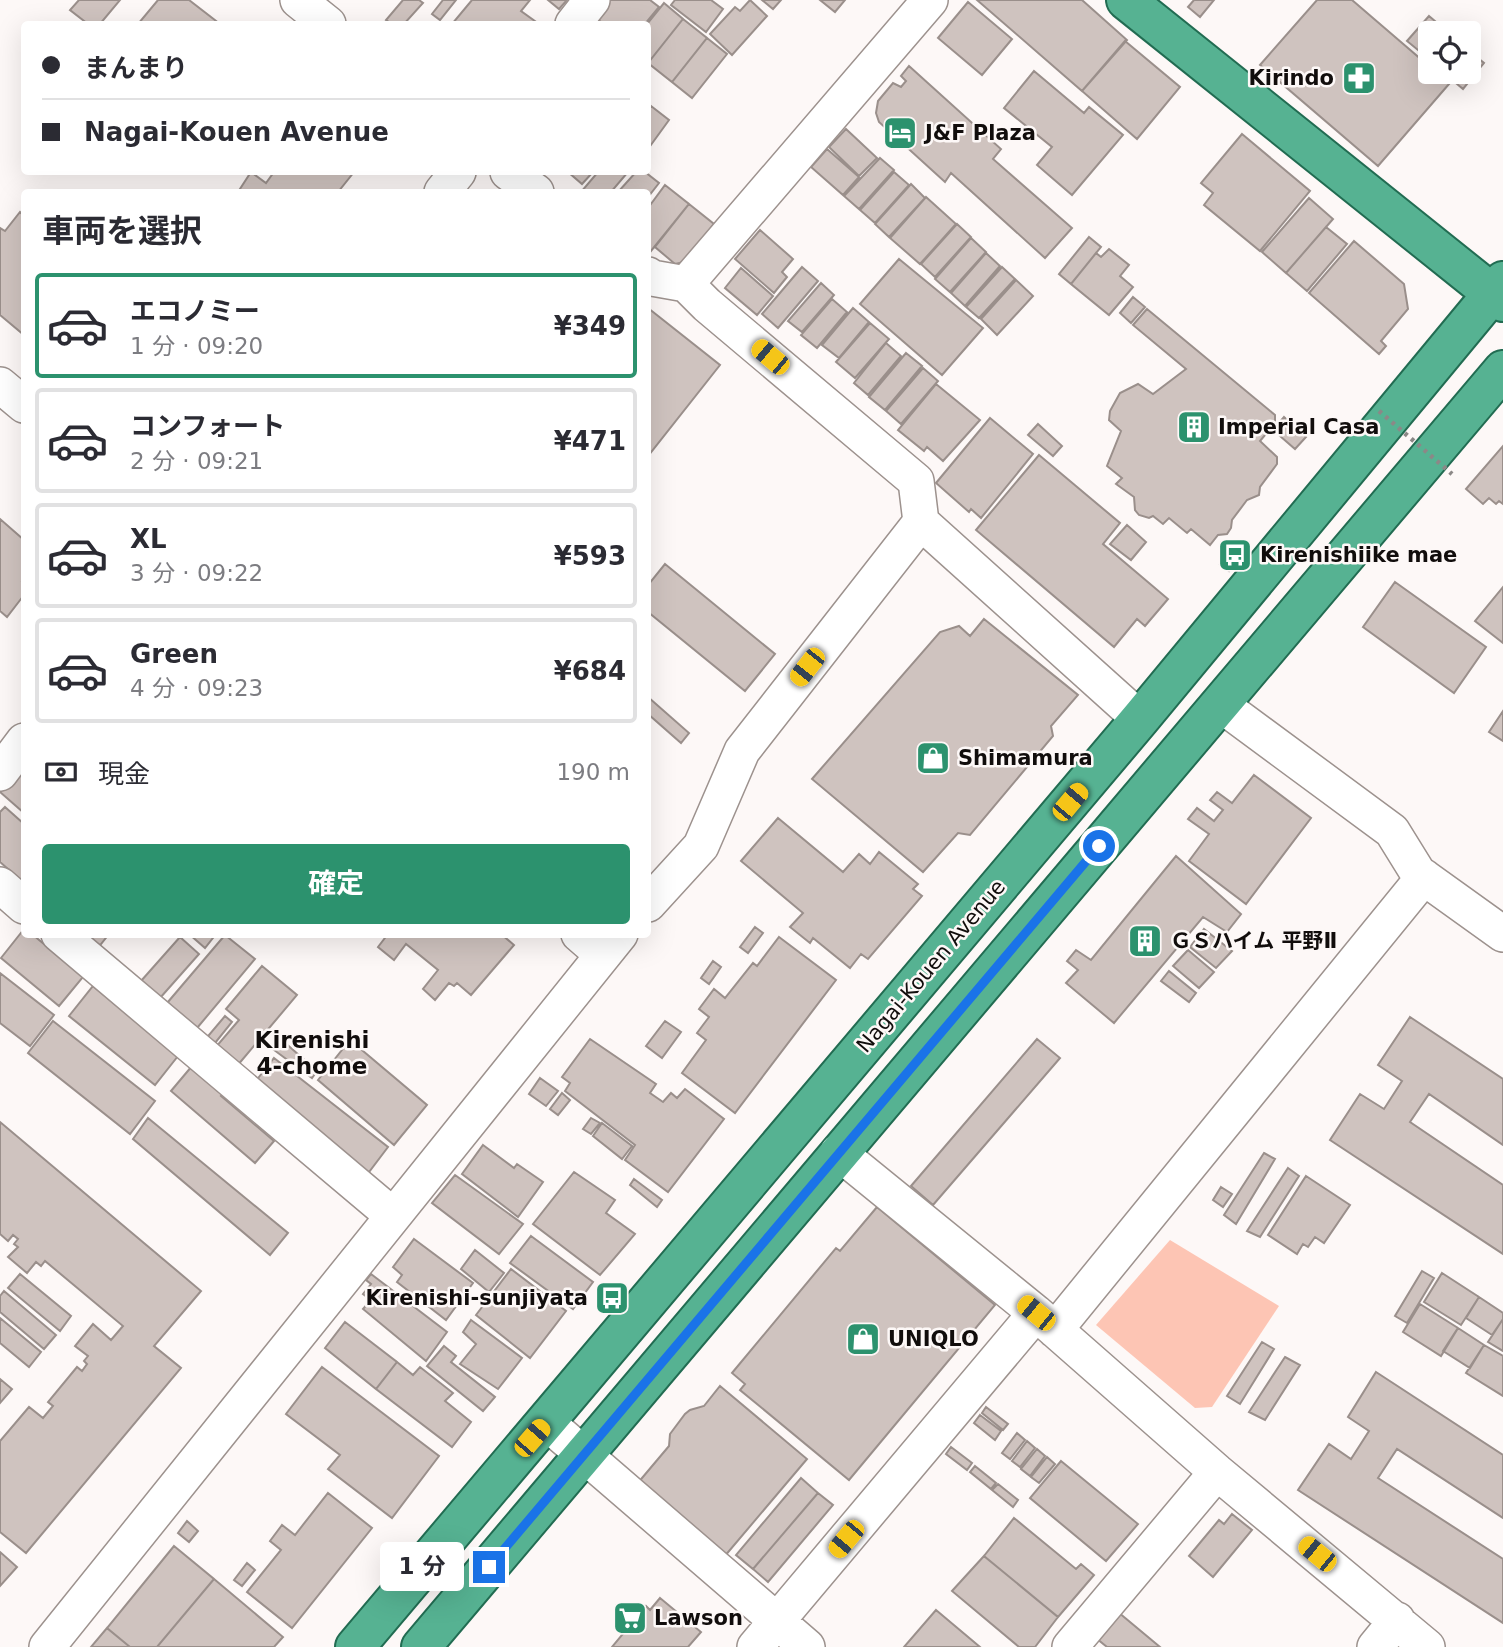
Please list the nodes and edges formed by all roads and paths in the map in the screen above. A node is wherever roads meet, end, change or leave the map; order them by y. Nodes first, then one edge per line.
1 (298, 0) edge
2 (592, 0) edge
3 (930, 0) edge
4 (1126, 0) edge
5 (324, 21) edge
6 (575, 21) edge
7 (456, 175) edge
8 (512, 175) edge
9 (444, 189) edge
10 (532, 189) edge
11 (651, 277) edge
12 (686, 284) junction
13 (1500, 292) edge
14 (1503, 370) edge
15 (0, 385) edge
16 (21, 402) edge
17 (1379, 411) dead end
18 (1452, 474) dead end
19 (921, 522) junction
20 (1220, 704) junction
21 (1140, 719) junction
22 (21, 745) edge
23 (1, 770) edge
24 (1424, 877) junction
25 (0, 885) edge
26 (651, 901) edge
27 (21, 903) edge
28 (1503, 934) edge
29 (64, 938) edge
30 (600, 941) edge
31 (838, 1152) junction
32 (392, 1215) junction
33 (1045, 1321) junction
34 (546, 1422) junction
35 (584, 1454) junction
36 (1217, 1472) junction
37 (1397, 1620) junction
38 (766, 1634) edge
39 (47, 1647) edge
40 (355, 1647) edge
41 (421, 1647) edge
42 (807, 1647) edge
43 (1070, 1647) edge
44 (1375, 1647) edge
45 (1427, 1647) edge

1 - 5 street
2 - 6 street
3 - 12 street
4 - 13 highway
7 - 9 street
8 - 10 street
11 - 12 street
12 - 19 street
13 - 21 highway, Nagai-Kouen Avenue
14 - 20 highway
15 - 16 street
17 - 18 path, bridge
19 - 21 street
19 - 26 street
20 - 24 street
20 - 31 highway
21 - 34 highway, Nagai-Kouen Avenue
22 - 23 street
24 - 28 street
24 - 33 street
25 - 27 street
29 - 32 street
30 - 32 street
31 - 33 street
31 - 35 highway
32 - 39 street
33 - 36 street
33 - 38 street
34 - 35 street
34 - 40 highway, Nagai-Kouen Avenue
35 - 38 street
35 - 41 highway
36 - 37 street
36 - 43 street
37 - 44 street
37 - 45 street
38 - 42 street

